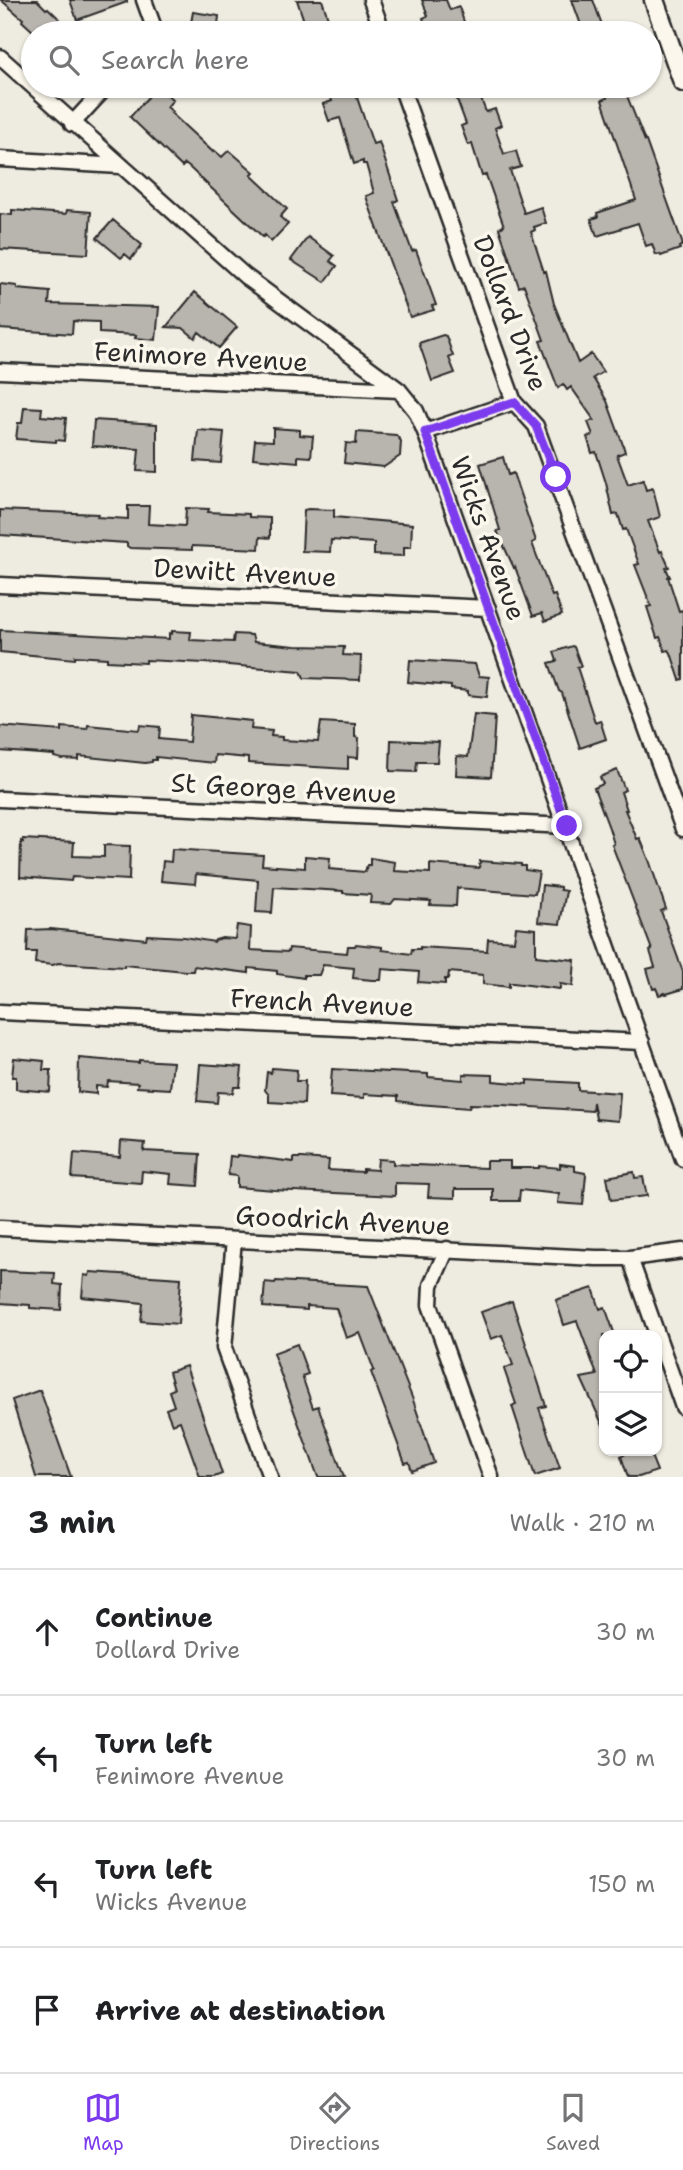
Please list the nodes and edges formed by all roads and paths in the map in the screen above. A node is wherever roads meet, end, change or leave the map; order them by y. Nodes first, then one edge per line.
1 (144, 0) edge
2 (371, 0) edge
3 (654, 0) edge
4 (152, 21) edge
5 (379, 21) edge
6 (661, 21) edge
7 (662, 23) edge
8 (0, 57) edge
9 (21, 77) edge
10 (683, 82) edge
11 (44, 98) edge
12 (96, 98) edge
13 (405, 98) edge
14 (72, 124) junction
15 (0, 159) edge
16 (120, 166) junction
17 (0, 371) edge
18 (399, 390) junction
19 (514, 402) junction
20 (425, 432) junction
21 (0, 585) edge
22 (488, 608) junction
23 (0, 799) edge
24 (567, 826) junction
25 (683, 830) edge
26 (0, 1012) edge
27 (642, 1042) junction
28 (683, 1158) edge
29 (0, 1228) edge
30 (233, 1240) junction
31 (447, 1249) junction
32 (683, 1251) edge
33 (630, 1258) junction
34 (683, 1408) edge
35 (270, 1477) edge
36 (491, 1477) edge

1 - 4 street
2 - 5 street
3 - 6 street
7 - 10 street
8 - 9 street, Wicks Avenue
11 - 14 street, Wicks Avenue
12 - 14 street
13 - 19 street, Dollard Drive
14 - 16 street, Wicks Avenue
15 - 16 street
16 - 18 street, Wicks Avenue
17 - 18 street, Fenimore Avenue
18 - 20 street, Wicks Avenue
19 - 20 street
19 - 25 street, Dollard Drive
20 - 22 street, Wicks Avenue
21 - 22 street, Dewitt Avenue
22 - 24 street, Wicks Avenue
23 - 24 street, St George Avenue
24 - 27 street, Wicks Avenue
26 - 27 street, French Avenue
27 - 28 street, Wicks Avenue
29 - 30 street, Goodrich Avenue
30 - 31 street, Goodrich Avenue
30 - 35 street
31 - 33 street, Goodrich Avenue
31 - 36 street
32 - 33 street, Goodrich Avenue
33 - 34 street

